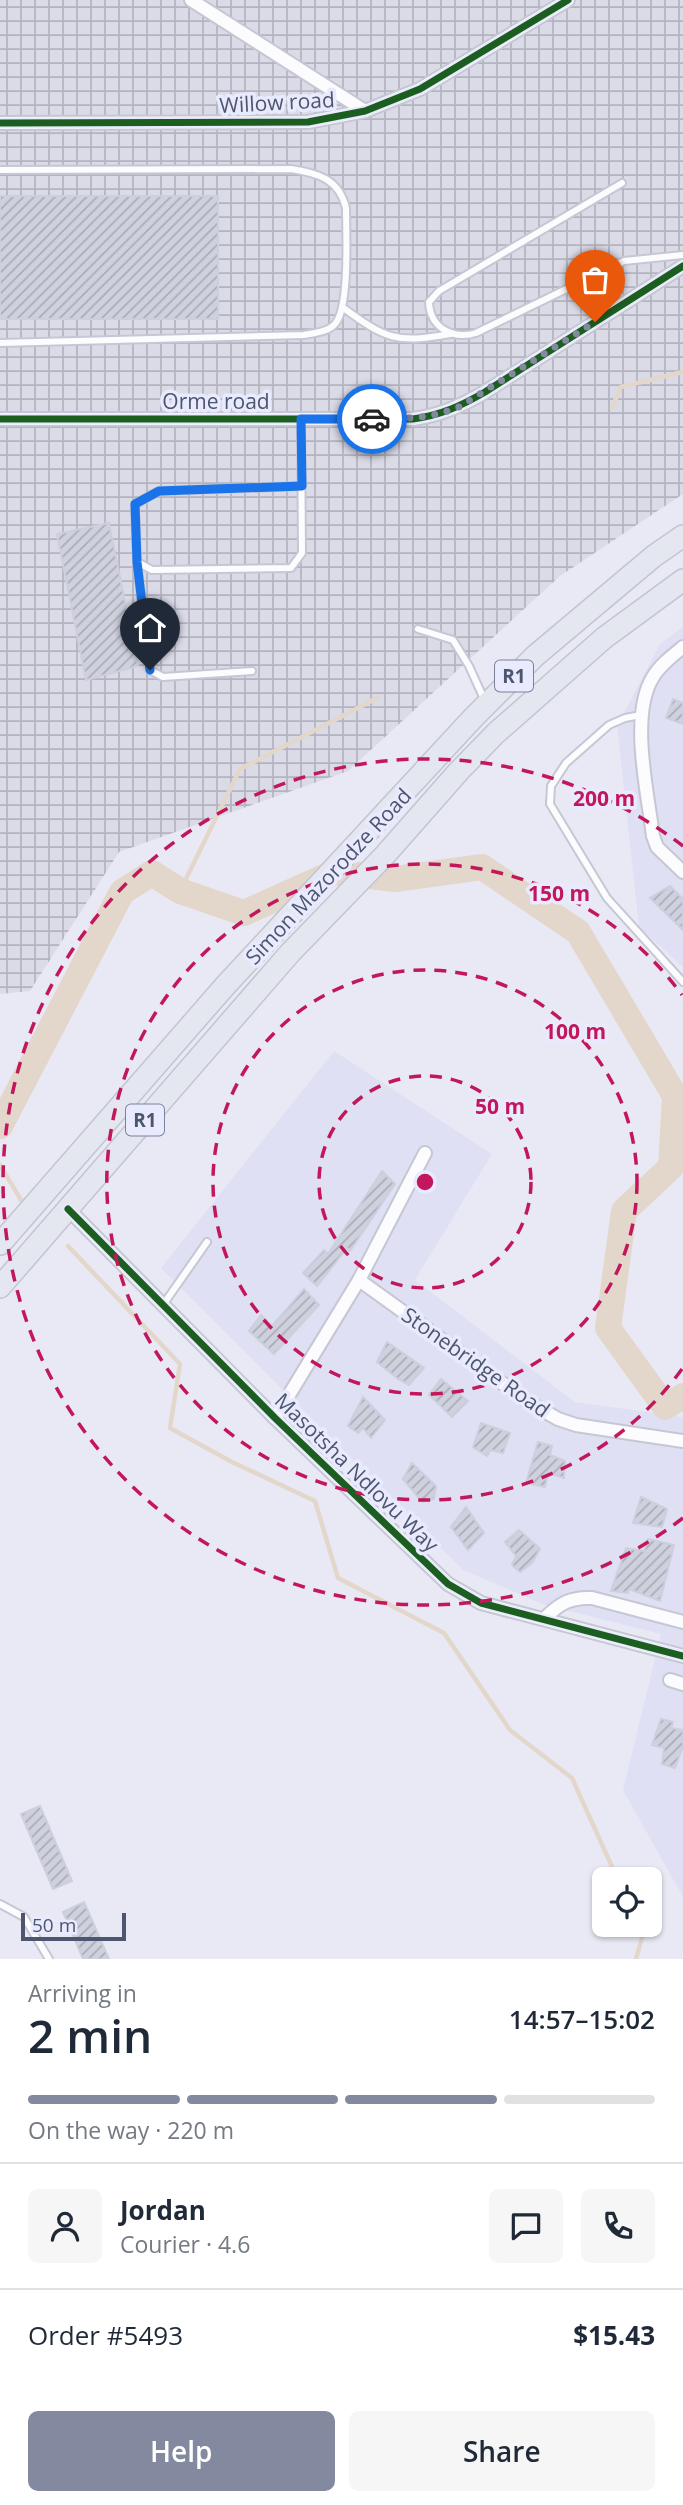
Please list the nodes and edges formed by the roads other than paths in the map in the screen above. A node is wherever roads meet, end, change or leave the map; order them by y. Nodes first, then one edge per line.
1 (191, 0) edge
2 (568, 0) edge
3 (365, 111) junction
4 (0, 124) edge
5 (0, 170) edge
6 (622, 183) dead end
7 (683, 255) edge
8 (683, 266) edge
9 (342, 306) junction
10 (450, 334) junction
11 (0, 343) edge
12 (0, 419) edge
13 (301, 419) junction
14 (302, 486) junction
15 (683, 536) edge
16 (137, 562) junction
17 (683, 580) edge
18 (418, 629) dead end
19 (683, 647) edge
20 (252, 671) dead end
21 (487, 704) junction
22 (641, 715) junction
23 (683, 872) edge
24 (683, 982) edge
25 (425, 1153) dead end
26 (68, 1209) junction
27 (207, 1242) dead end
28 (0, 1244) edge
29 (359, 1280) junction
30 (0, 1287) edge
31 (163, 1305) junction
32 (275, 1418) junction
33 (683, 1441) edge
34 (545, 1618) junction
35 (683, 1622) edge
36 (683, 1656) edge
37 (670, 1680) dead end
38 (683, 1684) edge
39 (0, 1904) edge
40 (49, 1959) edge

1 - 3 street
2 - 3 street, Willow road
3 - 4 street, Willow road
5 - 9 lane
6 - 10 lane
7 - 10 lane
8 - 13 street, Orme road
9 - 10 lane
9 - 11 lane
12 - 13 street, Orme road
13 - 14 lane
14 - 16 lane
14 - 16 lane
15 - 21 highway, Simon Mazorodze Road / R1
16 - 20 lane
17 - 26 highway, Simon Mazorodze Road / R1
18 - 21 lane
19 - 22 street
21 - 28 highway, Simon Mazorodze Road / R1
22 - 23 street
22 - 24 lane
25 - 29 street
26 - 30 highway, Simon Mazorodze Road / R1
26 - 31 street, Masotsha Ndlovu Way
27 - 31 lane
29 - 32 street
29 - 33 street, Stonebridge Road
31 - 32 street, Masotsha Ndlovu Way
32 - 34 street, Masotsha Ndlovu Way
34 - 35 street
34 - 36 street, Masotsha Ndlovu Way
37 - 38 street
39 - 40 lane

